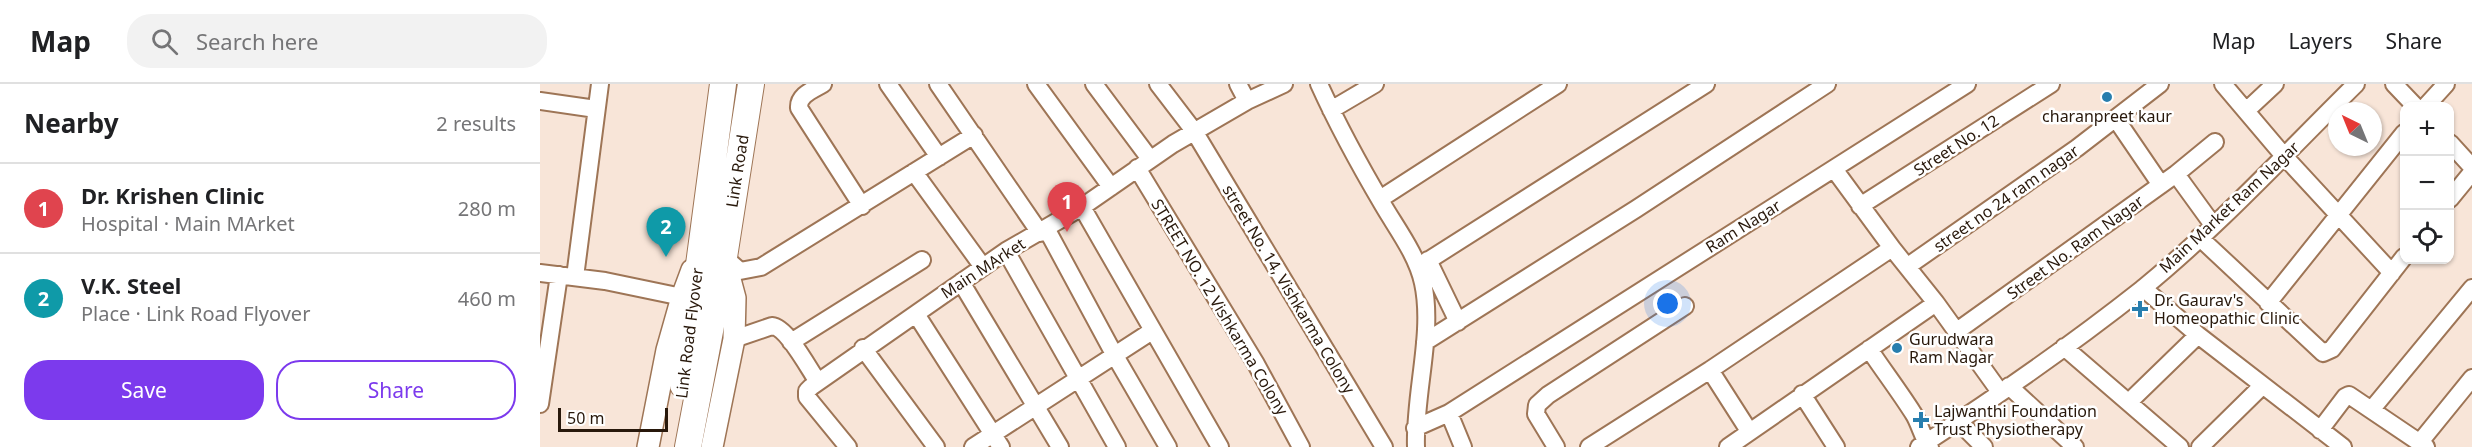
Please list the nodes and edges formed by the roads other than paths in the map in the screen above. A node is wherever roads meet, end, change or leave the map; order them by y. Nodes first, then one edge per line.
1 (600, 84) edge
2 (723, 84) edge
3 (751, 84) edge
4 (823, 84) edge
5 (888, 84) edge
6 (938, 84) edge
7 (1036, 84) edge
8 (1094, 84) edge
9 (1158, 84) edge
10 (1238, 84) edge
11 (1284, 84) edge
12 (1319, 84) edge
13 (1375, 84) edge
14 (1558, 84) edge
15 (1827, 84) edge
16 (1967, 84) edge
17 (2051, 84) edge
18 (2160, 84) edge
19 (2223, 84) edge
20 (2275, 84) edge
21 (2356, 84) edge
22 (2394, 84) edge
23 (2446, 84) edge
24 (1703, 85) edge
25 (805, 88) edge
26 (540, 101) edge
27 (1247, 101) junction
28 (2411, 102) edge
29 (2430, 102) edge
30 (596, 108) junction
31 (1331, 110) junction
32 (2246, 111) junction
33 (2116, 118) junction
34 (1194, 131) junction
35 (974, 135) junction
36 (2400, 138) edge
37 (2215, 142) dead end
38 (2454, 147) edge
39 (2284, 156) junction
40 (939, 157) junction
41 (1144, 164) junction
42 (2472, 167) edge
43 (1834, 169) junction
44 (914, 172) junction
45 (2472, 172) edge
46 (2176, 174) junction
47 (2161, 184) junction
48 (1112, 187) junction
49 (2454, 194) edge
50 (1380, 199) junction
51 (862, 206) junction
52 (1860, 206) junction
53 (1082, 207) junction
54 (2338, 214) junction
55 (2213, 225) junction
56 (1043, 230) junction
57 (2199, 237) junction
58 (1892, 248) junction
59 (1006, 251) junction
60 (711, 255) junction
61 (922, 260) dead end
62 (2400, 262) edge
63 (1423, 263) junction
64 (1908, 266) junction
65 (982, 267) junction
66 (540, 273) edge
67 (2392, 273) junction
68 (567, 276) junction
69 (961, 282) junction
70 (2143, 288) junction
71 (2472, 288) edge
72 (1936, 303) junction
73 (2268, 303) junction
74 (696, 306) junction
75 (1685, 306) dead end
76 (916, 314) junction
77 (1458, 322) junction
78 (1152, 331) junction
79 (1957, 332) junction
80 (2198, 335) junction
81 (734, 339) junction
82 (791, 342) junction
83 (1425, 342) junction
84 (2064, 347) junction
85 (544, 348) edge
86 (864, 348) junction
87 (1869, 349) junction
88 (1114, 354) junction
89 (1710, 370) junction
90 (1077, 378) junction
91 (2472, 378) edge
92 (818, 382) junction
93 (2262, 386) junction
94 (2005, 389) junction
95 (1802, 394) junction
96 (2129, 402) junction
97 (540, 404) edge
98 (1035, 405) junction
99 (2372, 410) junction
100 (1449, 413) junction
101 (1959, 422) junction
102 (1415, 428) junction
103 (2320, 430) junction
104 (997, 440) edge
105 (1740, 441) edge
106 (2423, 445) edge
107 (1925, 446) edge
108 (648, 447) edge
109 (671, 447) edge
110 (688, 447) edge
111 (712, 447) edge
112 (848, 447) edge
113 (936, 447) edge
114 (973, 447) edge
115 (1060, 447) edge
116 (1117, 447) edge
117 (1168, 447) edge
118 (1220, 447) edge
119 (1301, 447) edge
120 (1384, 447) edge
121 (1416, 447) edge
122 (1463, 447) edge
123 (1557, 447) edge
124 (1589, 447) edge
125 (1836, 447) edge
126 (1984, 447) edge
127 (2075, 447) edge
128 (2180, 447) edge
129 (2200, 447) edge
130 (2343, 447) edge

1 - 30 street
2 - 60 main road, Link Road
3 - 60 main road, Link Road
4 - 25 street
5 - 40 street
6 - 35 street
7 - 48 street
8 - 41 street, STREET NO. 12 Vishkarma Colony
9 - 34 street, street No. 14, Vishkarma Colony
10 - 27 street
11 - 27 street, Main MArket
12 - 31 street
13 - 31 street
14 - 50 street
15 - 77 street
16 - 43 street, Ram Nagar
17 - 52 street, Street No. 12
18 - 33 street, street no 24 ram nagar
19 - 32 street
20 - 32 street
21 - 39 street, Main Market Ram Nagar
22 - 28 street
23 - 29 street
24 - 63 street
25 - 51 street
26 - 30 street
27 - 34 street, Main MArket
30 - 68 street
31 - 50 street
32 - 39 street
33 - 47 street
33 - 64 street, street no 24 ram nagar
34 - 41 street, Main MArket
34 - 120 street, street No. 14, Vishkarma Colony
35 - 40 street
35 - 56 street
36 - 54 street
37 - 46 street, Street No. Ram Nagar
38 - 42 street
39 - 54 street
39 - 55 street, Main Market Ram Nagar
40 - 44 street
41 - 48 street, Main MArket
41 - 119 street, STREET NO. 12 Vishkarma Colony
43 - 52 street
43 - 100 street, Ram Nagar
44 - 51 street
44 - 65 street
45 - 49 street
46 - 47 street, Street No. Ram Nagar
46 - 55 street
47 - 79 street, Street No. Ram Nagar
48 - 53 street, Main MArket
50 - 63 street
51 - 60 street
52 - 58 street
53 - 56 street, Main MArket
53 - 78 street
54 - 67 street
54 - 73 street
55 - 57 street, Main Market Ram Nagar
56 - 59 street, Main MArket
56 - 88 street
57 - 70 street, Main Market Ram Nagar
57 - 73 street
58 - 64 street
58 - 89 street
59 - 65 street, Main MArket
59 - 90 street
60 - 74 main road, Link Road Flyover
60 - 81 street
61 - 82 street
62 - 67 street
63 - 77 street
63 - 83 street
64 - 72 street
65 - 69 street, Main MArket
66 - 68 street
67 - 73 street
68 - 74 street
68 - 85 street
69 - 76 street, Main MArket
69 - 98 street
70 - 80 street
70 - 84 street, Main Market Ram Nagar
71 - 99 street
72 - 79 street
72 - 87 street
74 - 108 street
74 - 109 main road, Link Road Flyover
74 - 110 main road, Link Road Flyover
75 - 123 street
76 - 86 street, Main MArket
76 - 104 street
77 - 83 street
78 - 88 street
78 - 118 street
79 - 94 street
80 - 93 street
80 - 96 street
81 - 82 street
81 - 111 street
82 - 92 street
83 - 102 street
84 - 94 street, Main Market Ram Nagar
84 - 96 street
85 - 97 street
86 - 92 street, Main MArket
86 - 113 street
87 - 95 street
87 - 107 street
88 - 90 street
88 - 117 street
89 - 105 street
89 - 124 street
90 - 98 street
90 - 116 street
91 - 106 street
92 - 112 street
93 - 103 street
93 - 129 street
94 - 101 street, Main Market Ram Nagar
94 - 127 street
95 - 105 street
95 - 125 street
96 - 128 street
98 - 104 street
98 - 115 street
99 - 103 street
99 - 106 street
100 - 102 street, Ram Nagar
100 - 122 street
101 - 107 street, Main Market Ram Nagar
101 - 126 street
102 - 121 street
103 - 130 street
104 - 114 street

